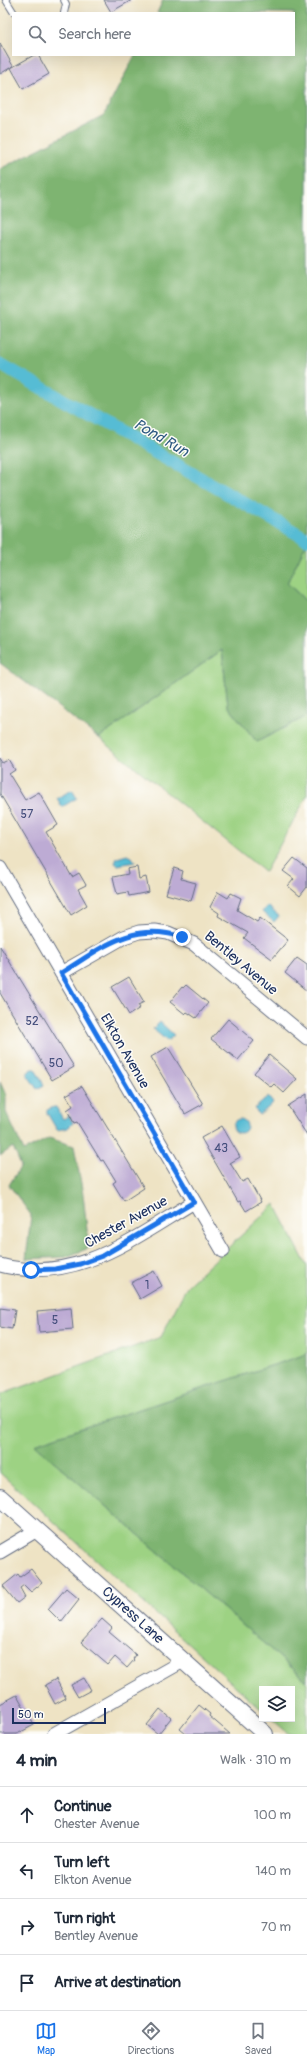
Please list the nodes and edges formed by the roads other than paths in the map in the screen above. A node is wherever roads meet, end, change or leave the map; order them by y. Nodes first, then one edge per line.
1 (6, 0) edge
2 (64, 0) edge
3 (13, 12) edge
4 (64, 12) edge
5 (0, 868) edge
6 (61, 973) junction
7 (307, 1038) edge
8 (194, 1202) junction
9 (223, 1251) dead end
10 (0, 1265) edge
11 (0, 1497) edge
12 (38, 1530) junction
13 (0, 1552) edge
14 (183, 1661) junction
15 (54, 1734) edge
16 (265, 1734) edge

1 - 3 lane
2 - 4 lane
5 - 6 street, Elkton Avenue
6 - 7 street, Bentley Avenue
6 - 8 street, Elkton Avenue
8 - 9 street, Elkton Avenue
8 - 10 street, Chester Avenue
11 - 12 street, Cypress Lane
12 - 13 street
12 - 14 street, Cypress Lane
14 - 15 street
14 - 16 street, Cypress Lane

